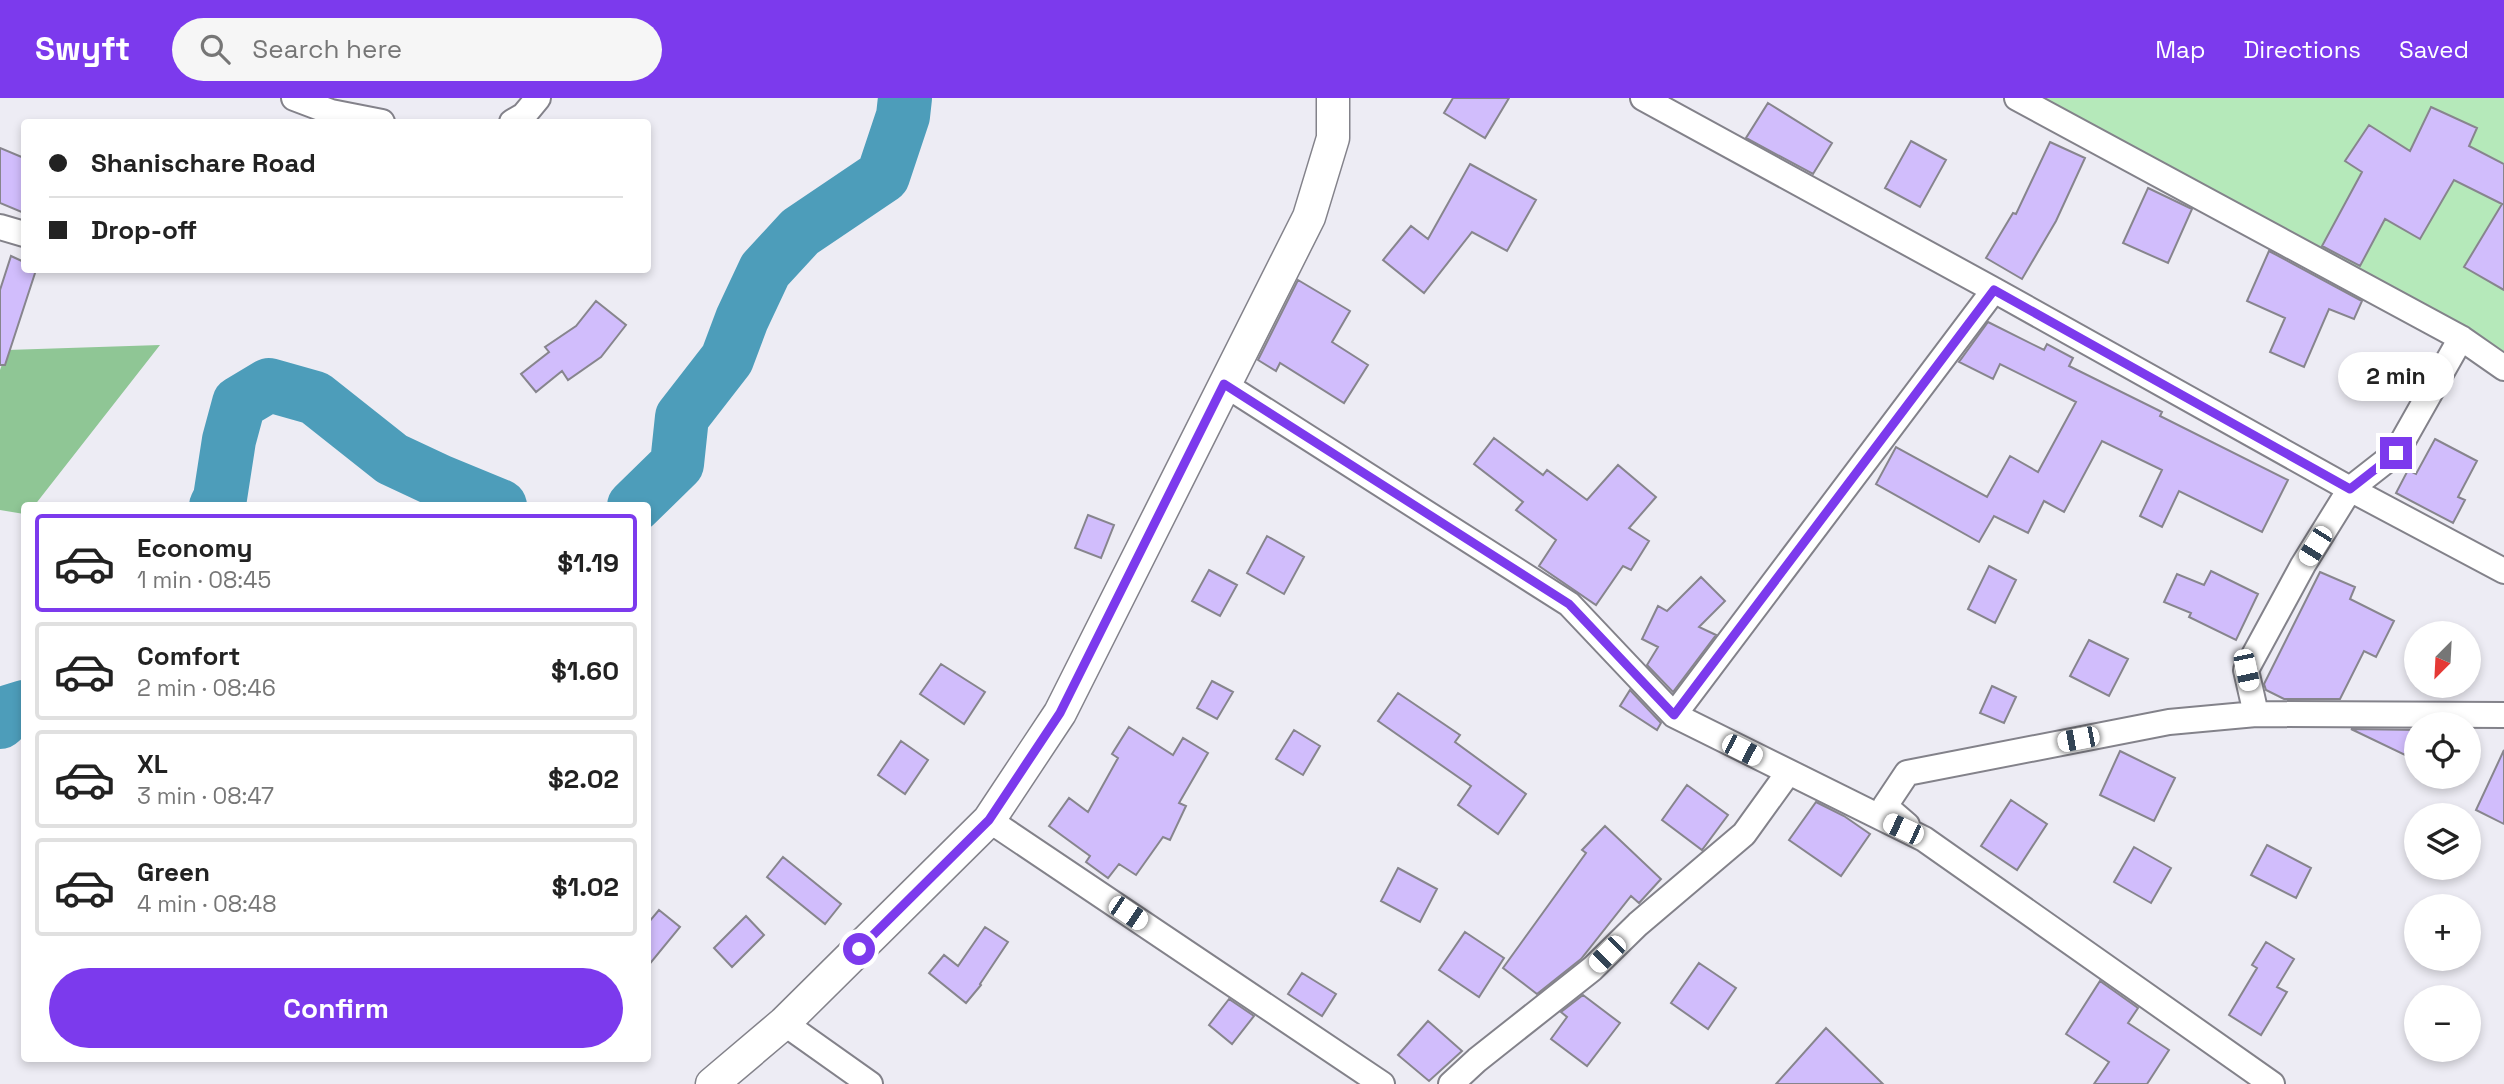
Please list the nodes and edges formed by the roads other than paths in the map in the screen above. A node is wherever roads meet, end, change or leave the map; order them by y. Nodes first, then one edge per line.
1 (294, 98) edge
2 (538, 98) edge
3 (1333, 98) edge
4 (1643, 98) edge
5 (2017, 98) edge
6 (367, 119) edge
7 (517, 119) edge
8 (0, 227) edge
9 (21, 233) edge
10 (1994, 290) junction
11 (2461, 338) junction
12 (2504, 368) edge
13 (1224, 384) junction
14 (2350, 489) junction
15 (2504, 571) edge
16 (2256, 714) junction
17 (1674, 715) junction
18 (2504, 715) edge
19 (1788, 773) junction
20 (989, 820) junction
21 (1924, 839) junction
22 (784, 1023) junction
23 (712, 1084) edge
24 (870, 1084) edge
25 (1382, 1084) edge
26 (1451, 1084) edge
27 (2272, 1084) edge

1 - 6 street
2 - 7 street
3 - 13 street
4 - 10 street
5 - 11 street
8 - 9 street
10 - 14 street
10 - 17 street
11 - 12 street
11 - 14 street
13 - 17 street
13 - 20 street
14 - 15 street
14 - 16 street
16 - 18 street
16 - 21 street
17 - 19 street
19 - 21 street
19 - 26 street
20 - 22 street
20 - 25 street
21 - 27 street
22 - 23 street
22 - 24 street

